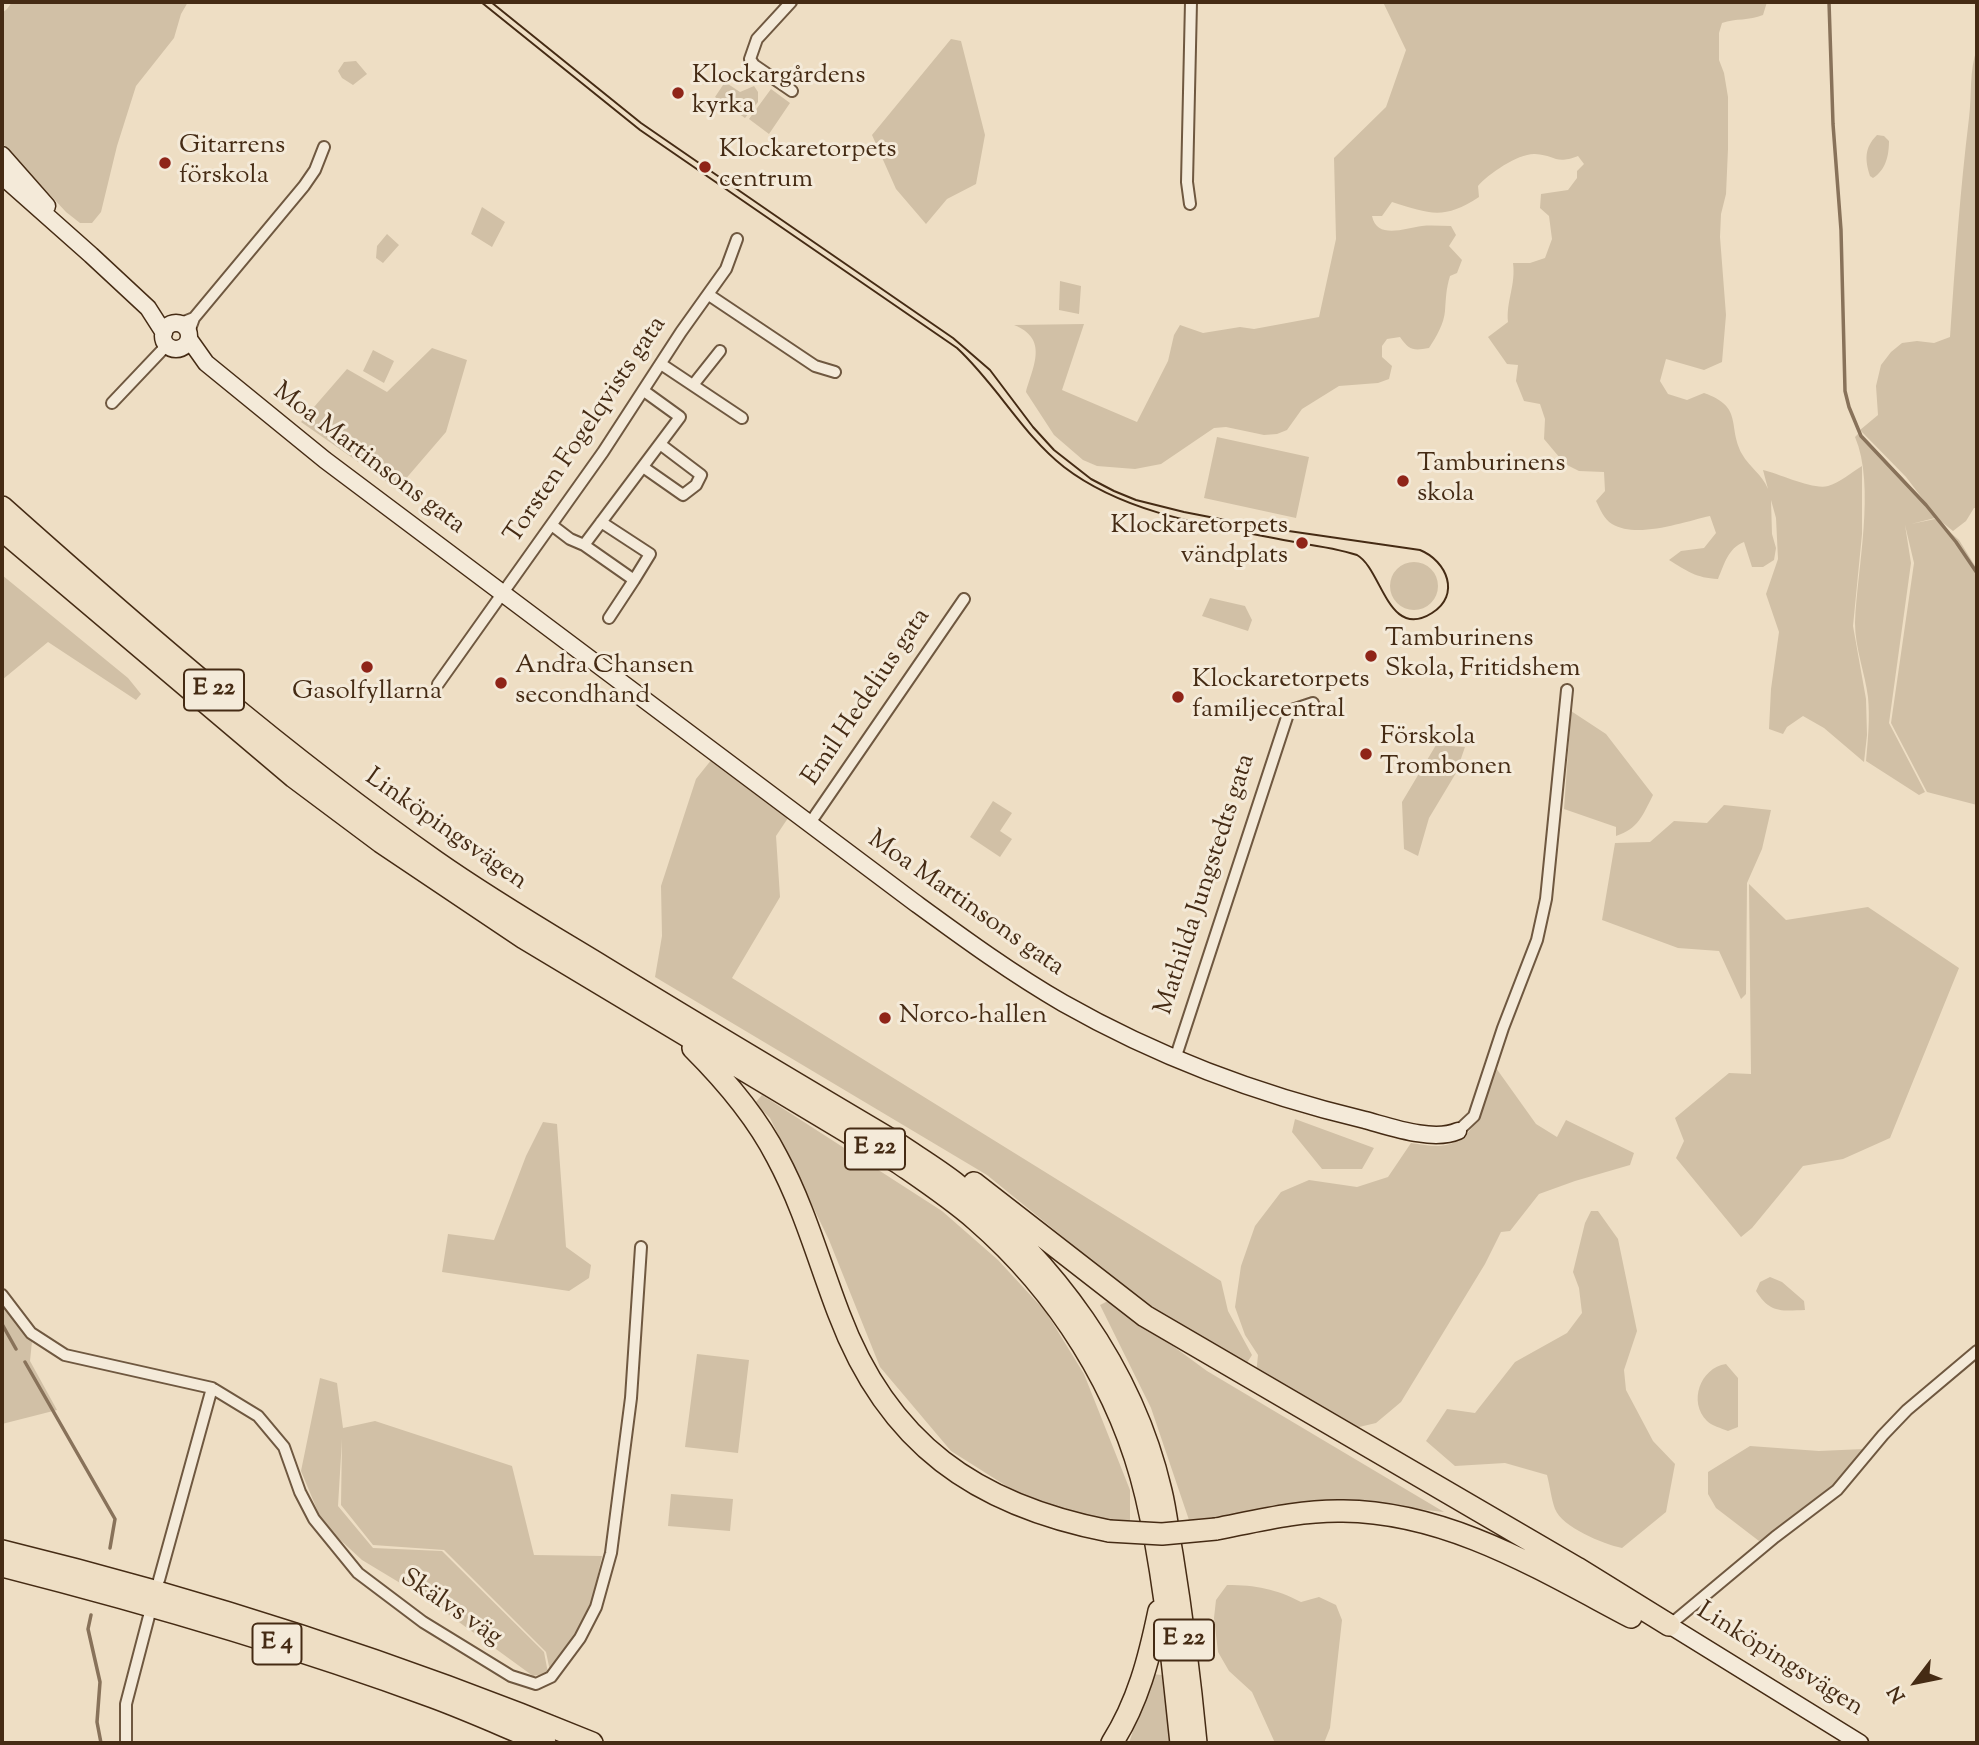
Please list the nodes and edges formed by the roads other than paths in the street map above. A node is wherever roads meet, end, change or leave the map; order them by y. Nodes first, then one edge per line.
1 (791, 2) edge
2 (1191, 2) edge
3 (792, 91) dead end
4 (324, 147) dead end
5 (2, 155) edge
6 (2, 176) edge
7 (1190, 204) dead end
8 (737, 239) dead end
9 (91, 255) junction
10 (709, 295) junction
11 (179, 333) junction
12 (720, 351) dead end
13 (662, 364) junction
14 (835, 372) dead end
15 (693, 385) junction
16 (645, 391) junction
17 (112, 403) dead end
18 (742, 418) dead end
19 (660, 444) junction
20 (643, 467) junction
21 (2, 507) edge
22 (601, 522) junction
23 (553, 526) junction
24 (2, 530) edge
25 (584, 545) junction
26 (634, 580) junction
27 (503, 593) junction
28 (964, 599) dead end
29 (609, 618) dead end
30 (438, 684) dead end
31 (1567, 690) dead end
32 (1313, 703) dead end
33 (810, 823) junction
34 (669, 1025) junction
35 (1175, 1059) junction
36 (1458, 1131) joint
37 (898, 1144) junction
38 (641, 1247) dead end
39 (2, 1295) edge
40 (1061, 1300) junction
41 (1977, 1351) edge
42 (212, 1388) junction
43 (2, 1551) edge
44 (2, 1566) edge
45 (159, 1580) dead end
46 (1163, 1592) junction
47 (149, 1616) dead end
48 (1666, 1629) junction
49 (1191, 1693) junction
50 (126, 1743) edge
51 (545, 1743) edge
52 (592, 1743) edge
53 (1112, 1743) edge
54 (1181, 1743) edge
55 (1196, 1743) edge
56 (1204, 1743) edge
57 (1860, 1743) edge

1 - 3 street
2 - 7 street
4 - 11 street
5 - 9 street
6 - 9 street
8 - 10 street, Torsten Fogelqvists gata
9 - 11 street
10 - 13 street, Torsten Fogelqvists gata
10 - 14 street
11 - 17 street
11 - 27 street, Moa Martinsons gata
12 - 15 street
13 - 15 street
13 - 16 street, Torsten Fogelqvists gata
15 - 18 street
16 - 19 street
16 - 23 street, Torsten Fogelqvists gata
19 - 20 street
19 - 20 street
20 - 22 street
21 - 37 highway, Linköpingsvägen / E 22
22 - 25 street
22 - 26 street
23 - 25 street
23 - 27 street, Torsten Fogelqvists gata
24 - 34 highway, Linköpingsvägen / E 22
25 - 26 street
26 - 29 street
27 - 30 street
27 - 33 street, Moa Martinsons gata
28 - 33 street, Emil Hedelius gata
31 - 36 street
32 - 35 street, Mathilda Jungstedts gata
33 - 35 street, Moa Martinsons gata
34 - 40 highway, E 22
34 - 48 highway, bridge
35 - 36 street, Moa Martinsons gata
37 - 40 highway, E 22
37 - 48 highway
38 - 42 street, Skälvs väg
39 - 42 street, Skälvs väg
40 - 46 highway, E 22
40 - 49 highway, E 22
41 - 48 street
42 - 45 street
43 - 52 highway, E 4
44 - 51 highway, E 4
46 - 53 highway
46 - 54 highway
47 - 50 street
48 - 57 street, Linköpingsvägen
49 - 55 highway, E 22
49 - 56 highway

